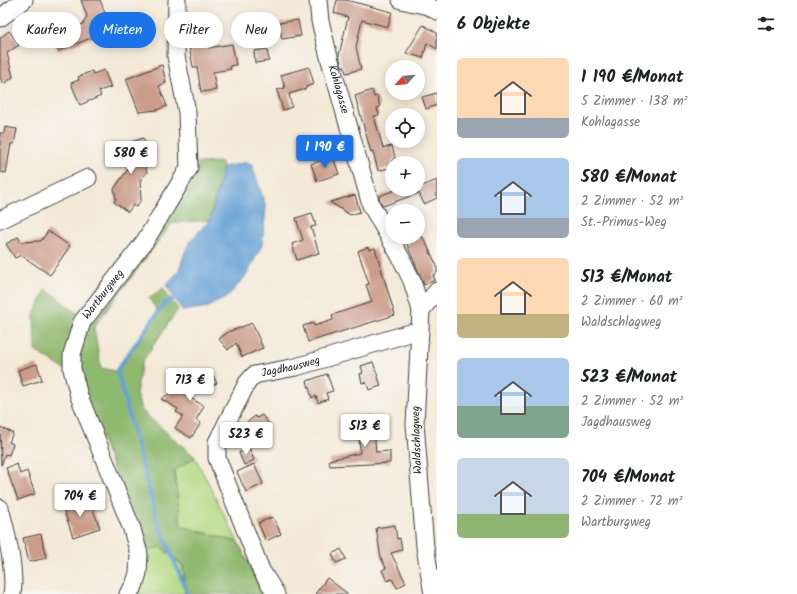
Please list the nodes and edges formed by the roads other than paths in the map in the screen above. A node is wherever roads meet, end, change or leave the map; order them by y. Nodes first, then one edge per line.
1 (24, 0) edge
2 (177, 0) edge
3 (318, 0) edge
4 (401, 0) edge
5 (437, 11) edge
6 (0, 18) edge
7 (88, 178) dead end
8 (0, 220) edge
9 (437, 291) edge
10 (421, 310) junction
11 (420, 330) junction
12 (0, 508) edge
13 (12, 594) edge
14 (128, 594) edge
15 (276, 594) edge
16 (433, 594) edge

1 - 6 street
2 - 14 street, Wartburgweg
3 - 10 street, Kohlagasse
4 - 5 street
7 - 8 street
9 - 10 street
10 - 11 street, Waldschlagweg
11 - 15 street, Jagdhausweg
11 - 16 street, Waldschlagweg
12 - 13 street

